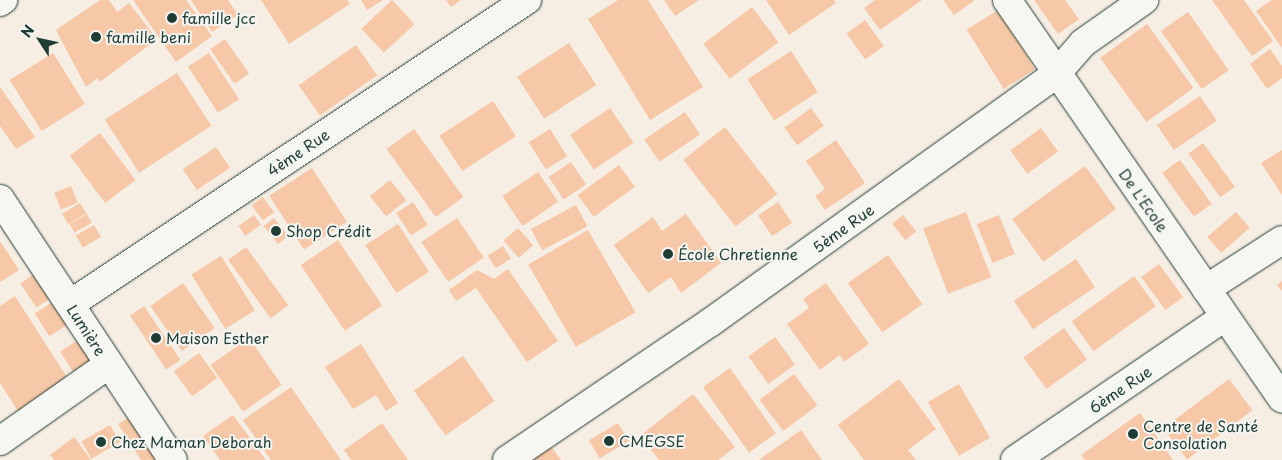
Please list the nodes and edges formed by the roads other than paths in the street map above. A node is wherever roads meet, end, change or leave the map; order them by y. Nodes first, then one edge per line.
1 (527, 0) edge
2 (1007, 0) edge
3 (1144, 0) edge
4 (1056, 74) junction
5 (0, 199) edge
6 (1282, 240) edge
7 (1206, 289) junction
8 (70, 304) junction
9 (1225, 317) junction
10 (109, 364) junction
11 (1282, 398) edge
12 (0, 442) edge
13 (173, 460) edge
14 (507, 460) edge
15 (1015, 460) edge

1 - 8 street, 4ème Rue
2 - 4 street, De L'Ecole
3 - 4 street, 5ème Rue
4 - 7 street, De L'Ecole
4 - 14 street, 5ème Rue
5 - 8 street, Lumière
6 - 7 street
7 - 9 street, De L'Ecole
8 - 10 street, Lumière
9 - 11 street, De L'Ecole
9 - 15 street, 6ème Rue
10 - 12 street
10 - 13 street, Lumière

